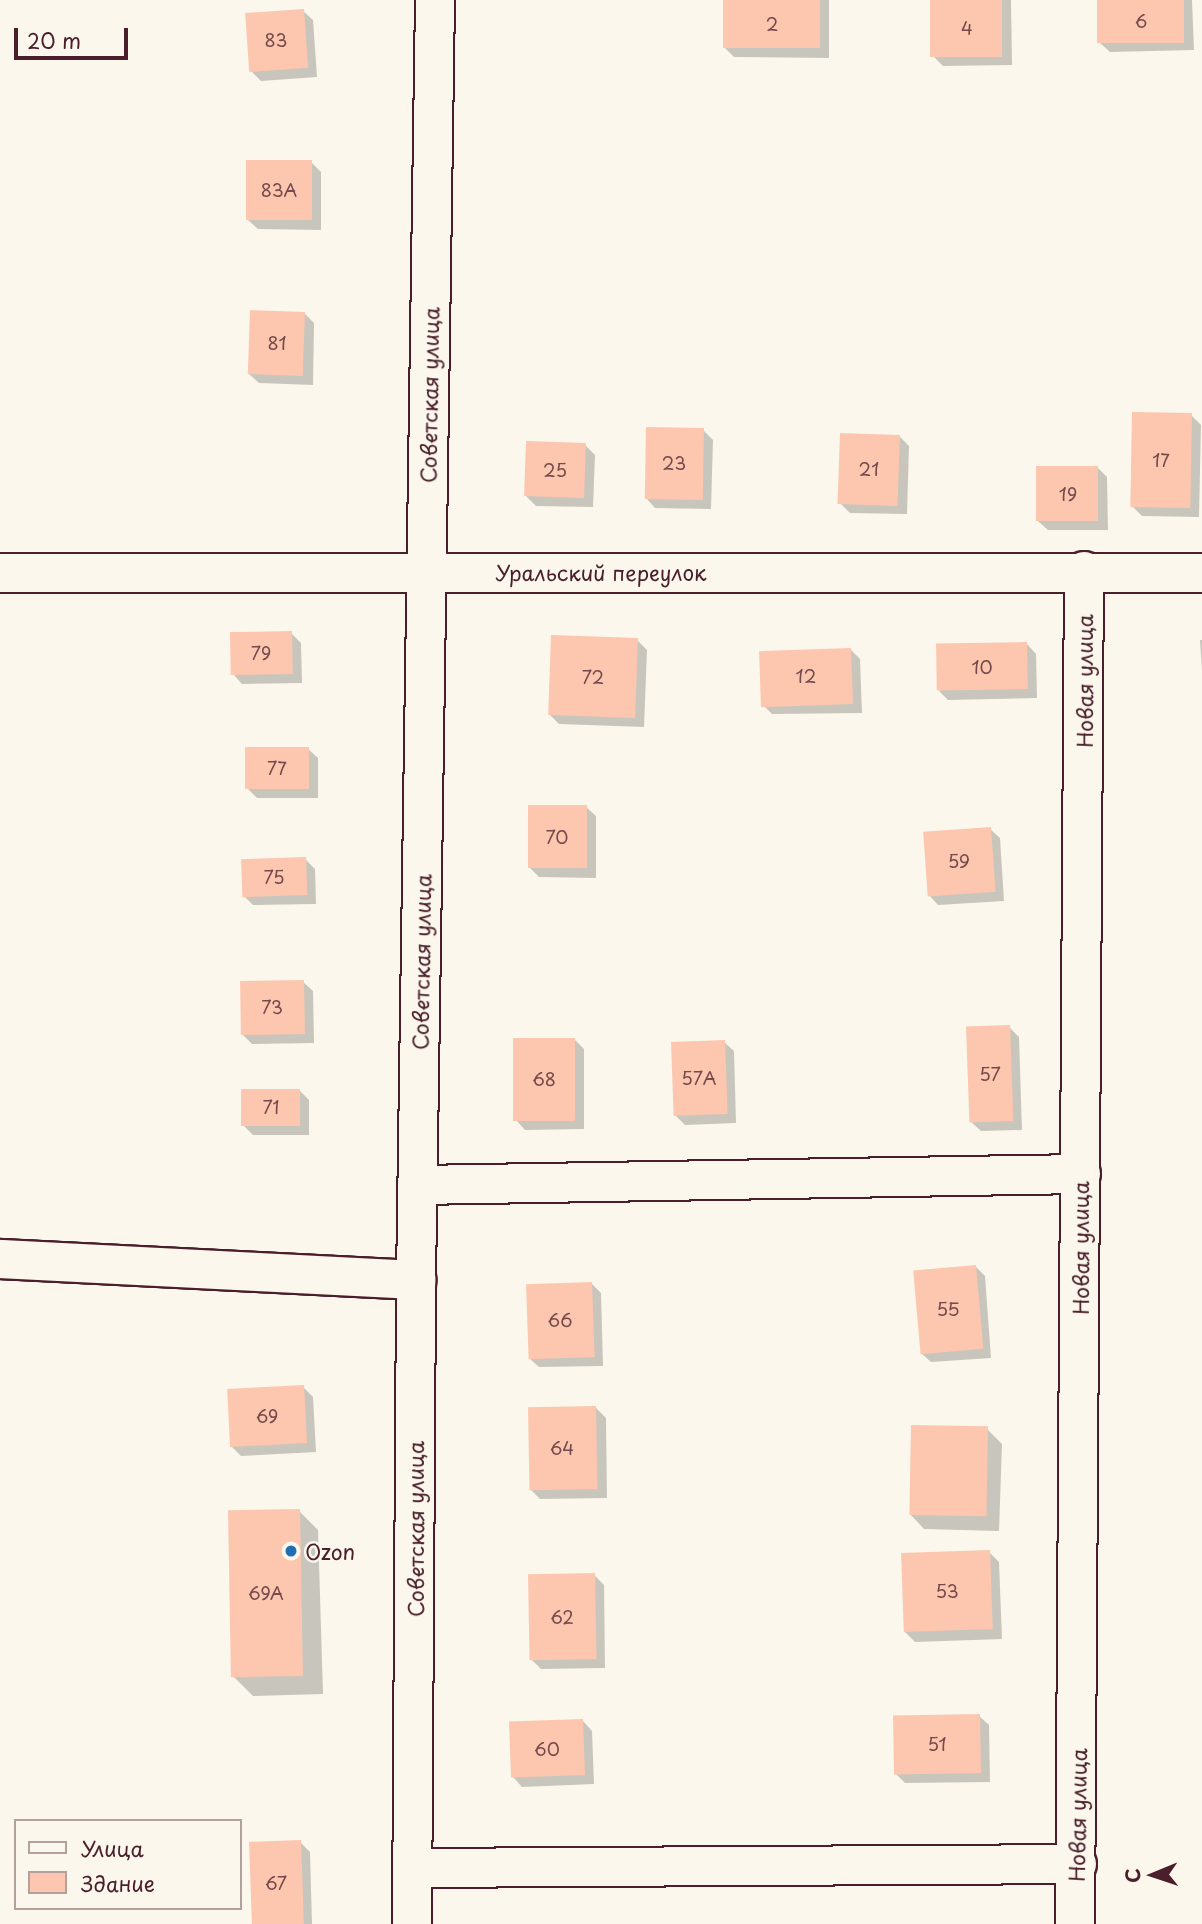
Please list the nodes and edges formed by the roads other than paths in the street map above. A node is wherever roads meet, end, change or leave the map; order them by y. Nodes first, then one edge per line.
1 (435, 0) edge
2 (1084, 571) junction
3 (0, 573) edge
4 (426, 573) junction
5 (1202, 573) edge
6 (1081, 1174) junction
7 (418, 1185) junction
8 (0, 1259) edge
9 (416, 1280) junction
10 (1077, 1864) junction
11 (412, 1868) junction
12 (412, 1924) edge
13 (1075, 1924) edge

1 - 4 street, Советская улица
2 - 4 street, Уральский переулок
2 - 5 street, Уральский переулок
2 - 6 street, Новая улица
3 - 4 street, Уральский переулок
4 - 7 street, Советская улица
6 - 7 street
6 - 10 street, Новая улица
7 - 9 street, Советская улица
8 - 9 street
9 - 11 street, Советская улица
10 - 11 street
10 - 13 street, Новая улица
11 - 12 street, Советская улица

